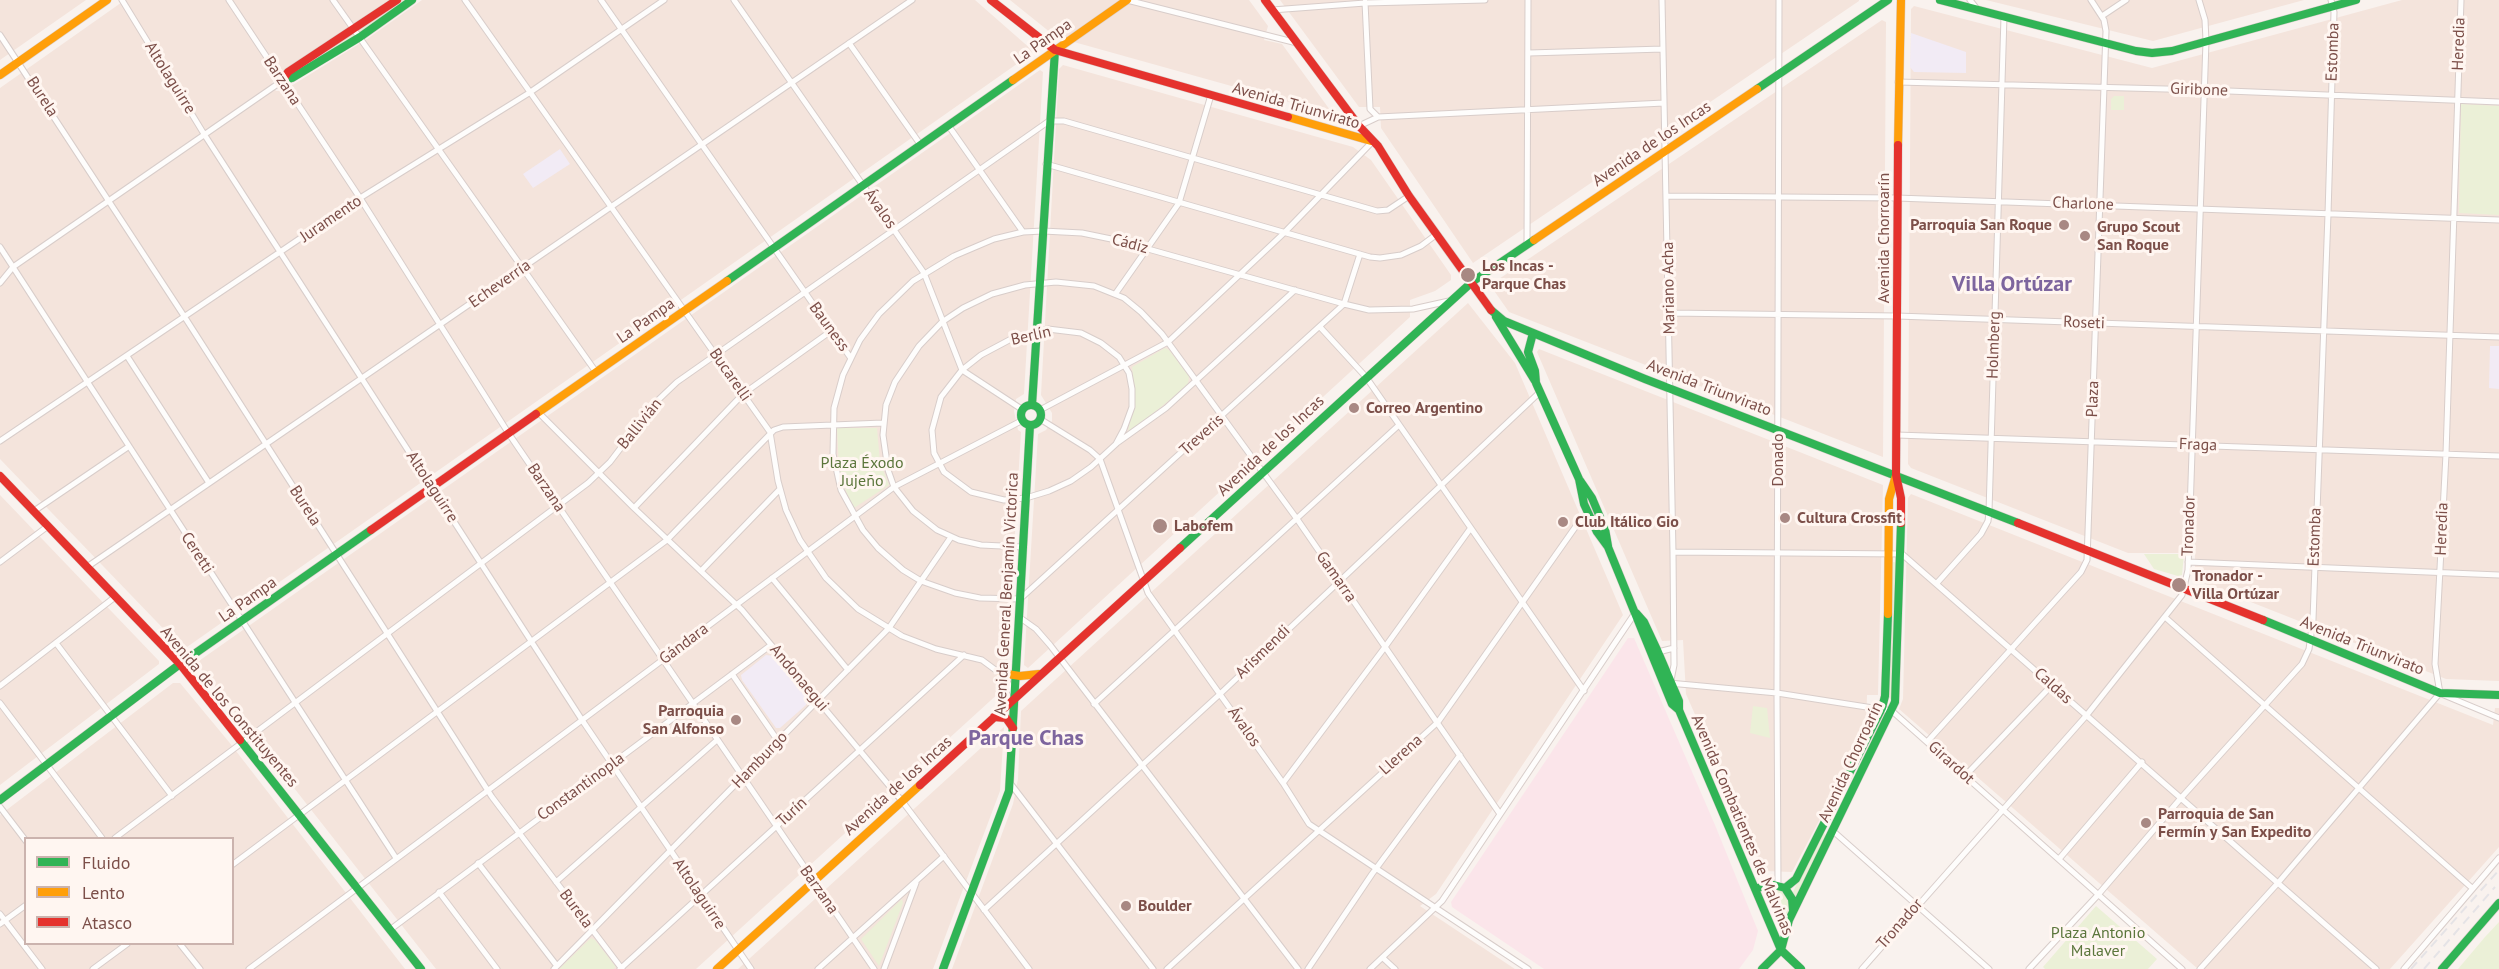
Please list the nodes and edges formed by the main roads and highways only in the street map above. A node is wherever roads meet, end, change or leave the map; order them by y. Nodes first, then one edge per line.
1 (106, 0) edge
2 (397, 0) edge
3 (412, 0) edge
4 (991, 0) edge
5 (1127, 0) edge
6 (1265, 0) edge
7 (1888, 0) edge
8 (1901, 0) edge
9 (1940, 0) edge
10 (2356, 0) edge
11 (2332, 3) edge
12 (357, 33) junction
13 (1055, 50) junction
14 (0, 75) edge
15 (282, 81) road end
16 (1372, 141) junction
17 (1472, 282) junction
18 (1494, 313) junction
19 (1533, 333) junction
20 (1536, 382) junction
21 (1032, 405) junction
22 (1026, 422) junction
23 (1896, 475) junction
24 (0, 476) edge
25 (1579, 478) junction
26 (1608, 548) junction
27 (1636, 613) junction
28 (180, 664) junction
29 (1000, 673) road end
30 (1041, 673) junction
31 (1016, 676) junction
32 (1667, 683) junction
33 (2499, 695) edge
34 (1015, 698) junction
35 (994, 717) junction
36 (1013, 728) junction
37 (1853, 765) junction
38 (1863, 771) junction
39 (0, 800) edge
40 (1823, 825) junction
41 (1833, 831) junction
42 (1781, 886) junction
43 (1755, 889) junction
44 (2499, 903) edge
45 (1793, 912) junction
46 (1781, 950) junction
47 (419, 968) edge
48 (717, 969) edge
49 (943, 969) edge
50 (1762, 969) edge
51 (1801, 969) edge
52 (2442, 969) edge

1 - 14 main road
2 - 12 main road
3 - 12 main road
4 - 13 main road, Avenida Triunvirato
5 - 13 main road, La Pampa
6 - 16 main road
7 - 17 main road, Avenida de los Incas
8 - 23 main road, Avenida Chorroarín
9 - 11 main road
10 - 11 main road
12 - 15 main road
13 - 16 main road, Avenida Triunvirato
13 - 21 main road
13 - 28 main road, La Pampa
16 - 17 main road, Avenida Triunvirato
17 - 18 main road, Avenida Triunvirato
17 - 30 main road, Avenida de los Incas
18 - 19 main road, Avenida Triunvirato
18 - 20 main road, Avenida Combatientes de Malvinas
19 - 20 main road, Avenida Combatientes de Malvinas
19 - 23 main road, Avenida Triunvirato
20 - 25 main road, Avenida Combatientes de Malvinas
21 - 22 main road, Avenida General Benjamín Victorica
21 - 22 main road
22 - 31 main road, Avenida General Benjamín Victorica
23 - 33 main road, Avenida Triunvirato
23 - 37 main road, Avenida Chorroarín
23 - 38 main road, Avenida Chorroarín
24 - 28 main road, Avenida de los Constituyentes
25 - 26 main road, Avenida Combatientes de Malvinas
25 - 26 main road, Avenida Combatientes de Malvinas
26 - 27 main road, Avenida Combatientes de Malvinas
27 - 32 main road, Avenida Combatientes de Malvinas
27 - 32 main road, Avenida Combatientes de Malvinas
28 - 39 main road, La Pampa
28 - 47 main road, Avenida de los Constituyentes
29 - 31 main road
30 - 31 main road
30 - 34 main road, Avenida de los Incas
31 - 34 main road, Avenida General Benjamín Victorica
32 - 43 main road, Avenida Combatientes de Malvinas
34 - 35 main road, Avenida de los Incas
34 - 36 main road, Avenida General Benjamín Victorica
35 - 36 main road
35 - 48 main road, Avenida de los Incas
36 - 49 main road, Avenida General Benjamín Victorica
37 - 38 main road
37 - 40 main road, Avenida Chorroarín
38 - 41 main road, Avenida Chorroarín
40 - 41 main road
40 - 42 main road, Avenida Chorroarín
41 - 45 main road, Avenida Chorroarín
42 - 43 main road
42 - 45 main road
43 - 46 main road, Avenida Combatientes de Malvinas
44 - 52 main road
45 - 46 main road, Avenida Chorroarín
46 - 50 main road, Avenida Chorroarín
46 - 51 main road

